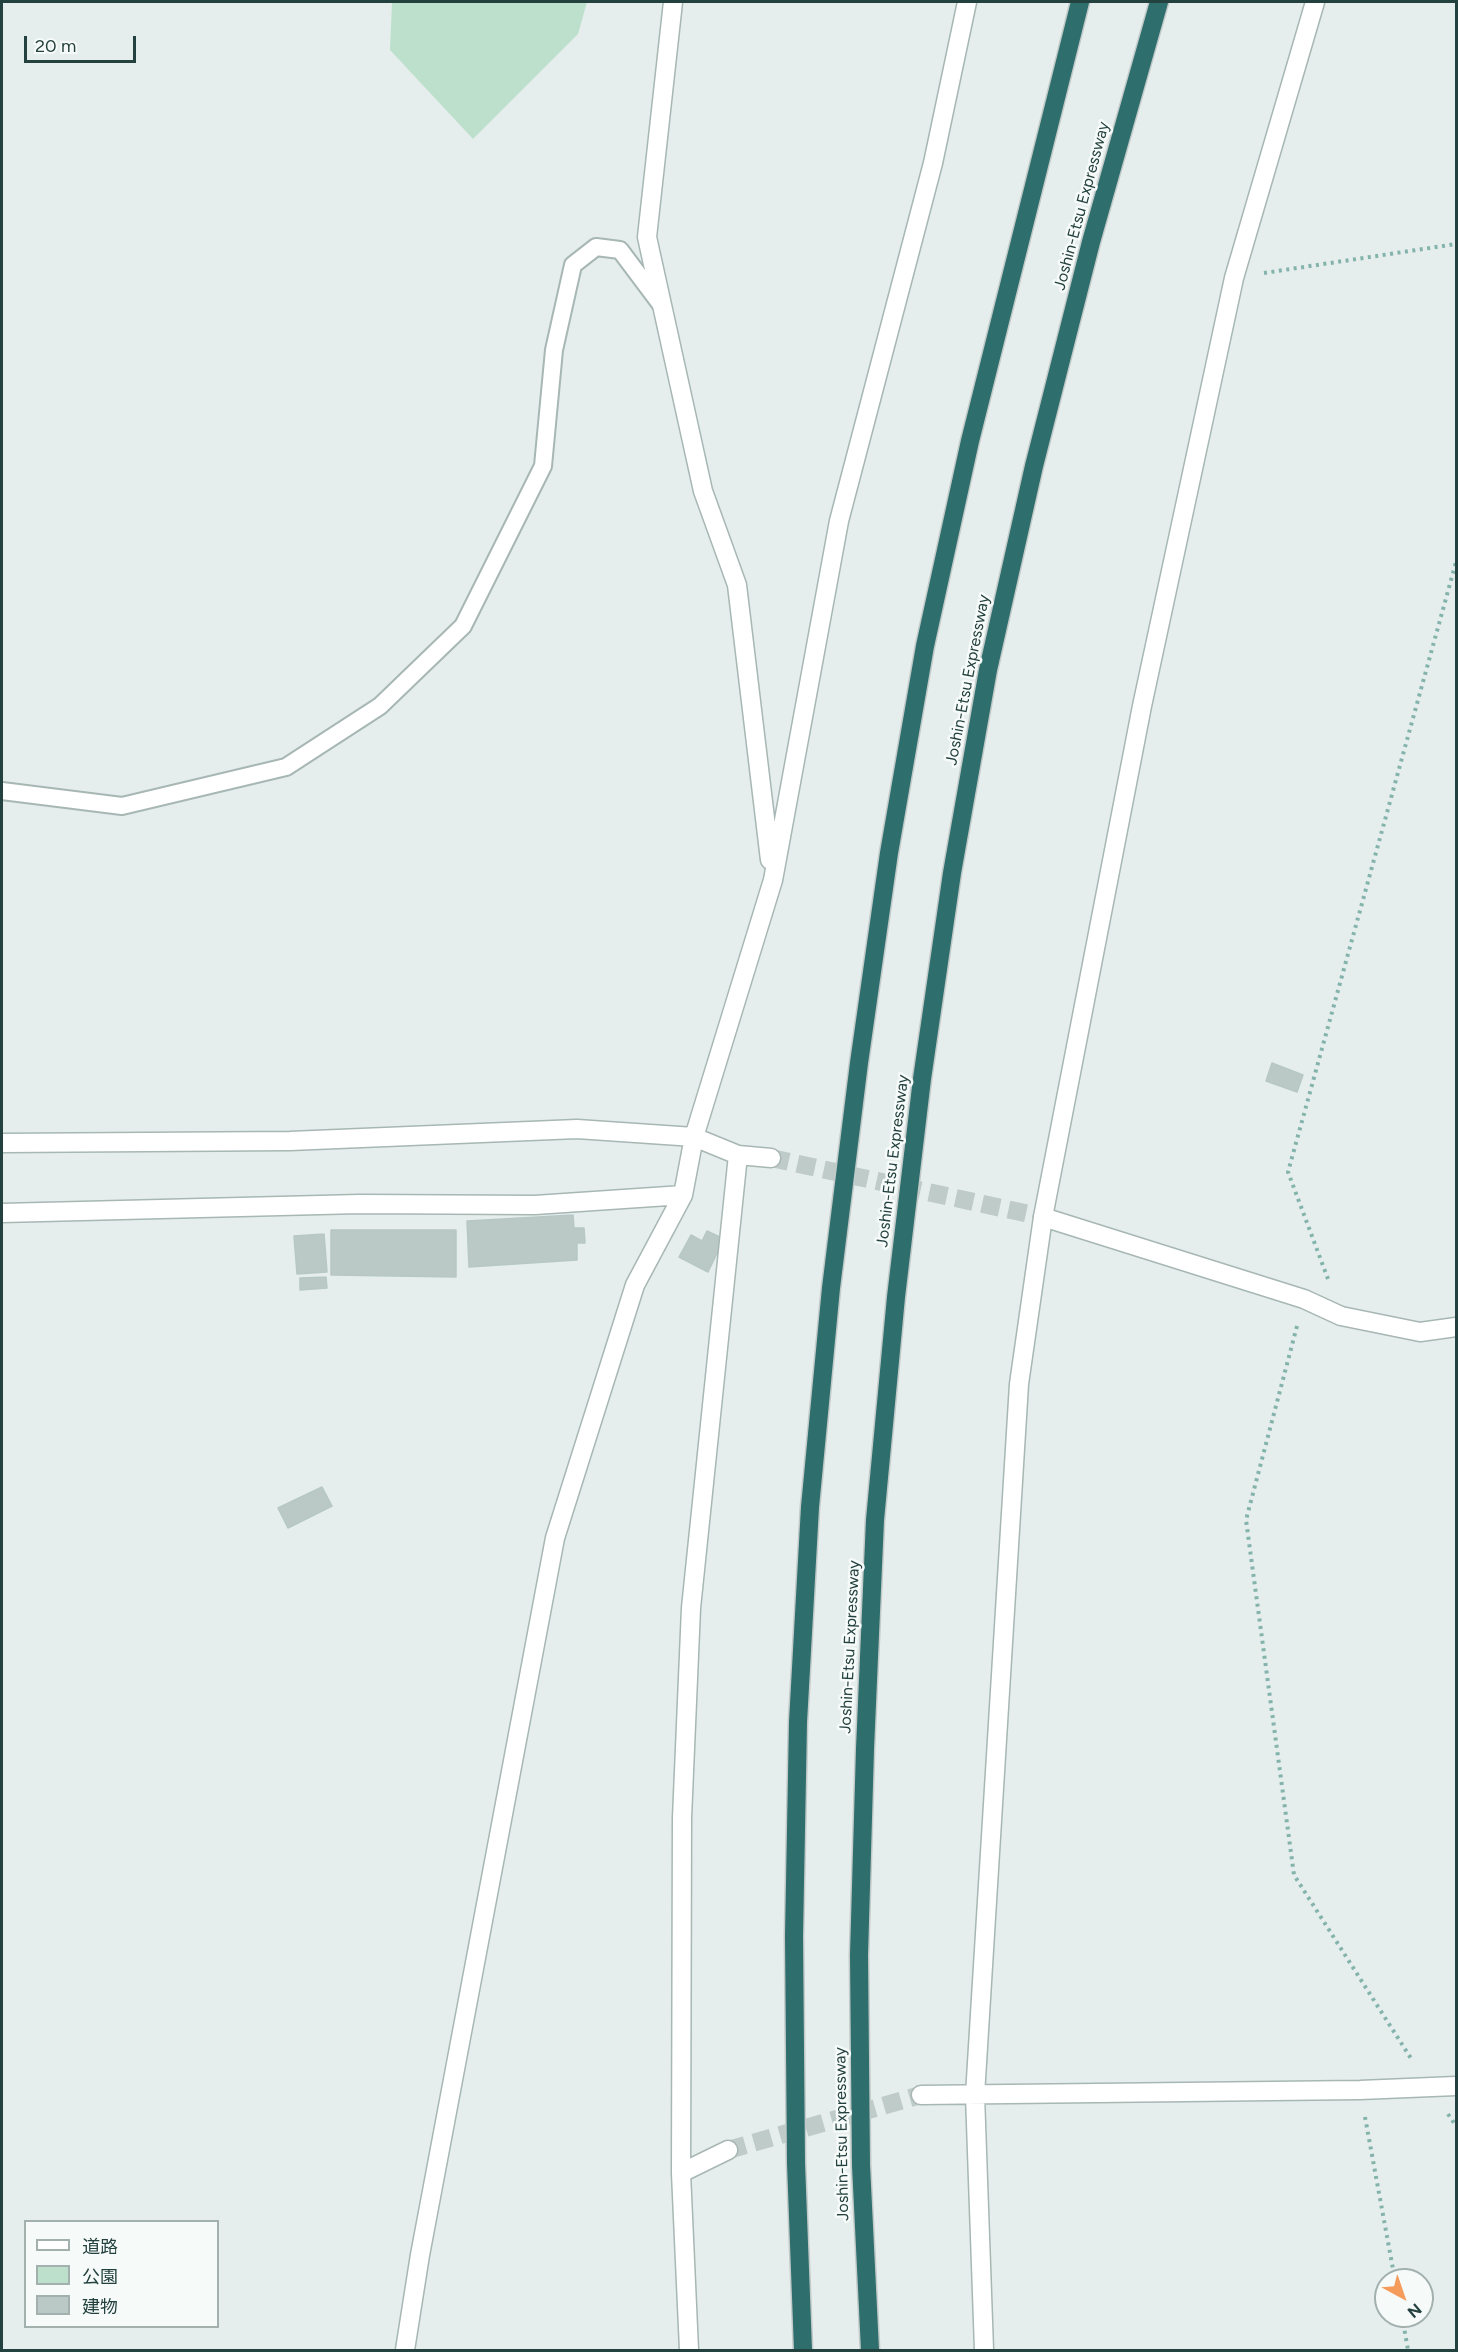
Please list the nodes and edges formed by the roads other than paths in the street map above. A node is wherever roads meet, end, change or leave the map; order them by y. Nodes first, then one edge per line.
1 (673, 2) edge
2 (967, 2) edge
3 (1080, 2) edge
4 (1159, 2) edge
5 (1315, 2) edge
6 (662, 307) junction
7 (2, 791) edge
8 (773, 880) junction
9 (694, 1137) junction
10 (2, 1143) edge
11 (738, 1155) junction
12 (771, 1158) tunnel mouth
13 (683, 1195) junction
14 (2, 1213) edge
15 (1043, 1217) junction
16 (1456, 1327) edge
17 (1456, 2086) edge
18 (921, 2095) tunnel mouth
19 (975, 2096) junction
20 (728, 2150) tunnel mouth
21 (681, 2173) junction
22 (405, 2350) edge
23 (689, 2350) edge
24 (804, 2350) edge
25 (870, 2350) edge
26 (984, 2350) edge

1 - 6 street
2 - 8 street
3 - 24 highway
4 - 25 highway, Joshin-Etsu Expressway
5 - 15 street
6 - 7 lane
6 - 8 street
8 - 9 street
9 - 10 street
9 - 11 street
9 - 13 street
11 - 12 street
11 - 21 street
13 - 14 street
13 - 22 street
15 - 16 street
15 - 19 street
17 - 19 street
18 - 19 street
19 - 26 street
20 - 21 street
21 - 23 street

